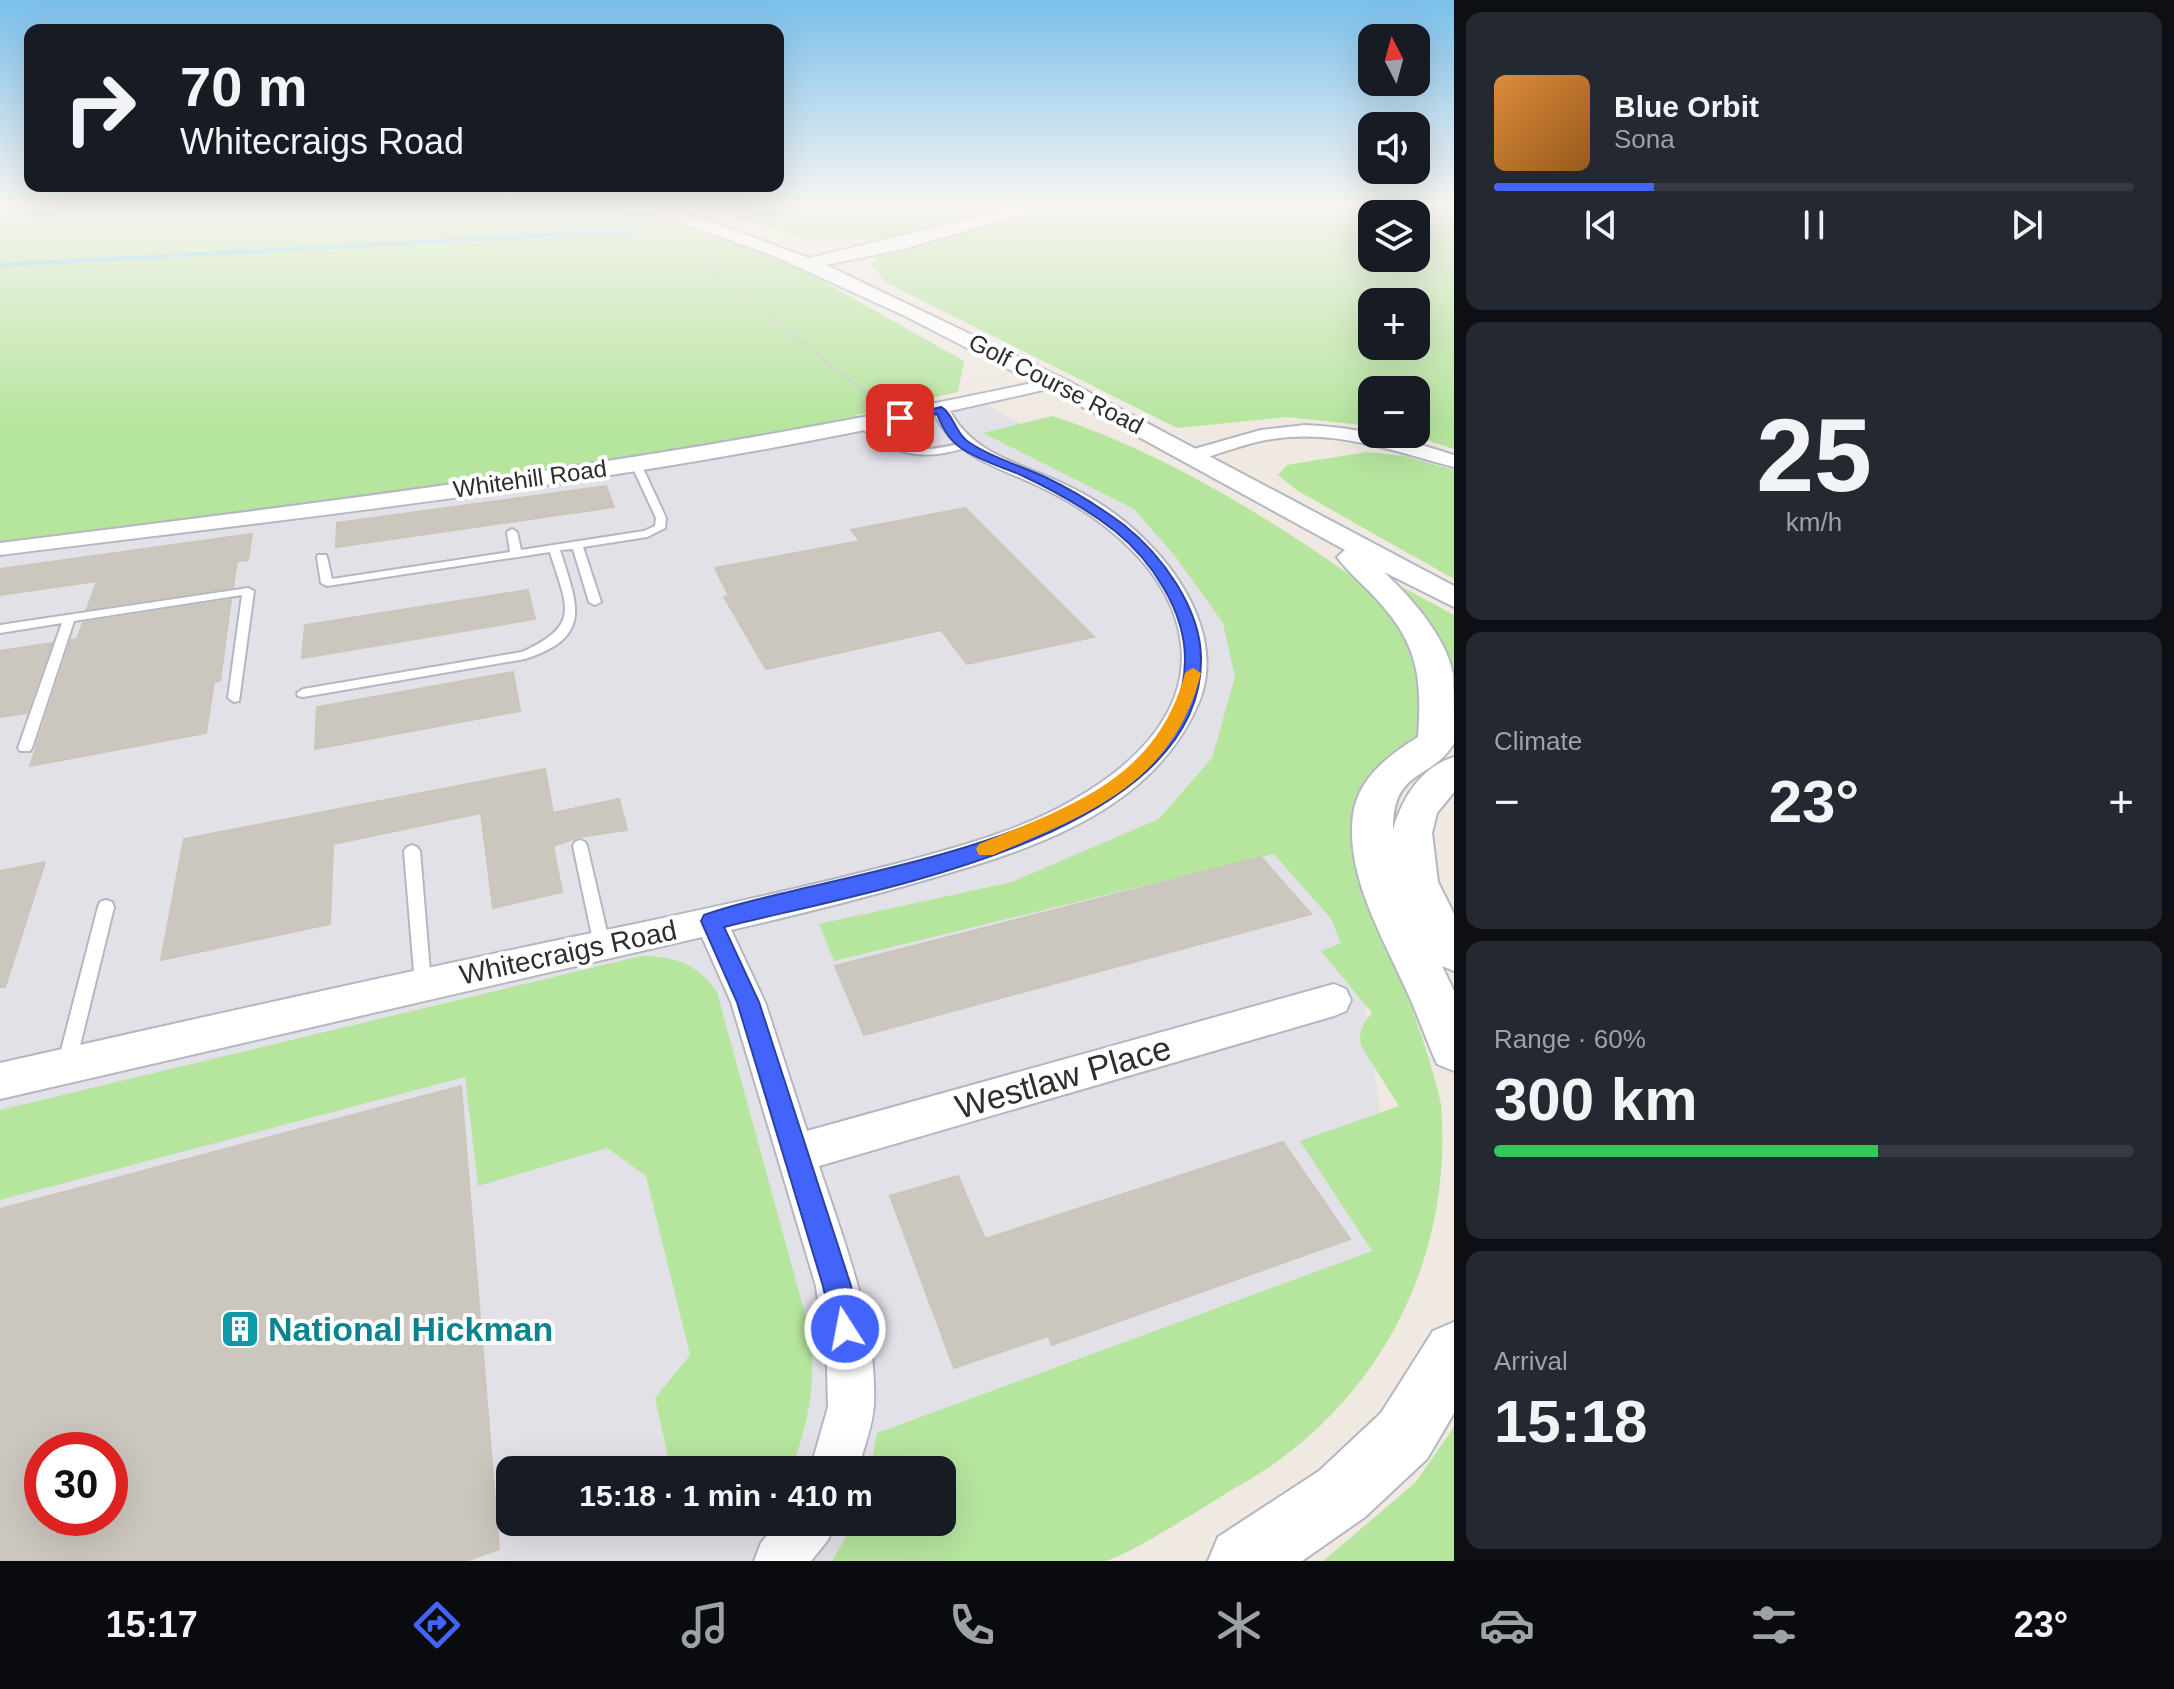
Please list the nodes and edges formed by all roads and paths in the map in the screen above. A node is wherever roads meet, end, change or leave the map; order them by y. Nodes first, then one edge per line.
1 (720, 279) edge
2 (844, 279) edge
3 (1055, 383) junction
4 (941, 410) junction
5 (900, 418) junction
6 (864, 426) junction
7 (964, 446) junction
8 (1194, 455) junction
9 (1454, 461) edge
10 (636, 464) junction
11 (1315, 522) junction
12 (512, 532) dead end
13 (577, 545) junction
14 (554, 548) junction
15 (0, 549) edge
16 (516, 554) junction
17 (322, 557) dead end
18 (1454, 598) edge
19 (595, 602) dead end
20 (69, 619) junction
21 (0, 629) edge
22 (303, 693) dead end
23 (234, 698) dead end
24 (25, 748) dead end
25 (1448, 748) edge
26 (580, 846) dead end
27 (412, 851) dead end
28 (106, 907) dead end
29 (711, 921) junction
30 (602, 945) junction
31 (1454, 951) edge
32 (423, 984) junction
33 (1334, 1000) dead end
34 (1454, 1048) edge
35 (67, 1065) junction
36 (0, 1081) edge
37 (793, 1154) junction
38 (1454, 1352) edge
39 (838, 1456) edge
40 (799, 1536) edge
41 (779, 1561) edge
42 (1242, 1561) edge

1 - 5 path
2 - 3 street, Golf Course Road
3 - 4 street, Whitehill Road
3 - 8 street, Golf Course Road
4 - 5 street, Whitehill Road
4 - 7 street
5 - 6 street, Whitehill Road
6 - 7 lane
6 - 10 street, Whitehill Road
7 - 29 street, Whitecraigs Road
8 - 9 street
8 - 11 street, Golf Course Road
10 - 13 lane
10 - 15 street, Whitehill Road
11 - 18 street, Golf Course Road
11 - 25 street
12 - 16 lane
13 - 14 lane
13 - 19 lane
14 - 16 lane
14 - 22 lane
16 - 17 lane
20 - 21 lane
20 - 23 lane
20 - 24 lane
25 - 31 street
25 - 34 street
26 - 30 lane
27 - 32 lane
28 - 35 lane
29 - 30 street, Whitecraigs Road
29 - 37 street
30 - 32 street, Whitecraigs Road
32 - 35 street, Whitecraigs Road
33 - 37 street, Westlaw Place
35 - 36 street, Whitecraigs Road
37 - 39 street
38 - 42 street
40 - 41 street

